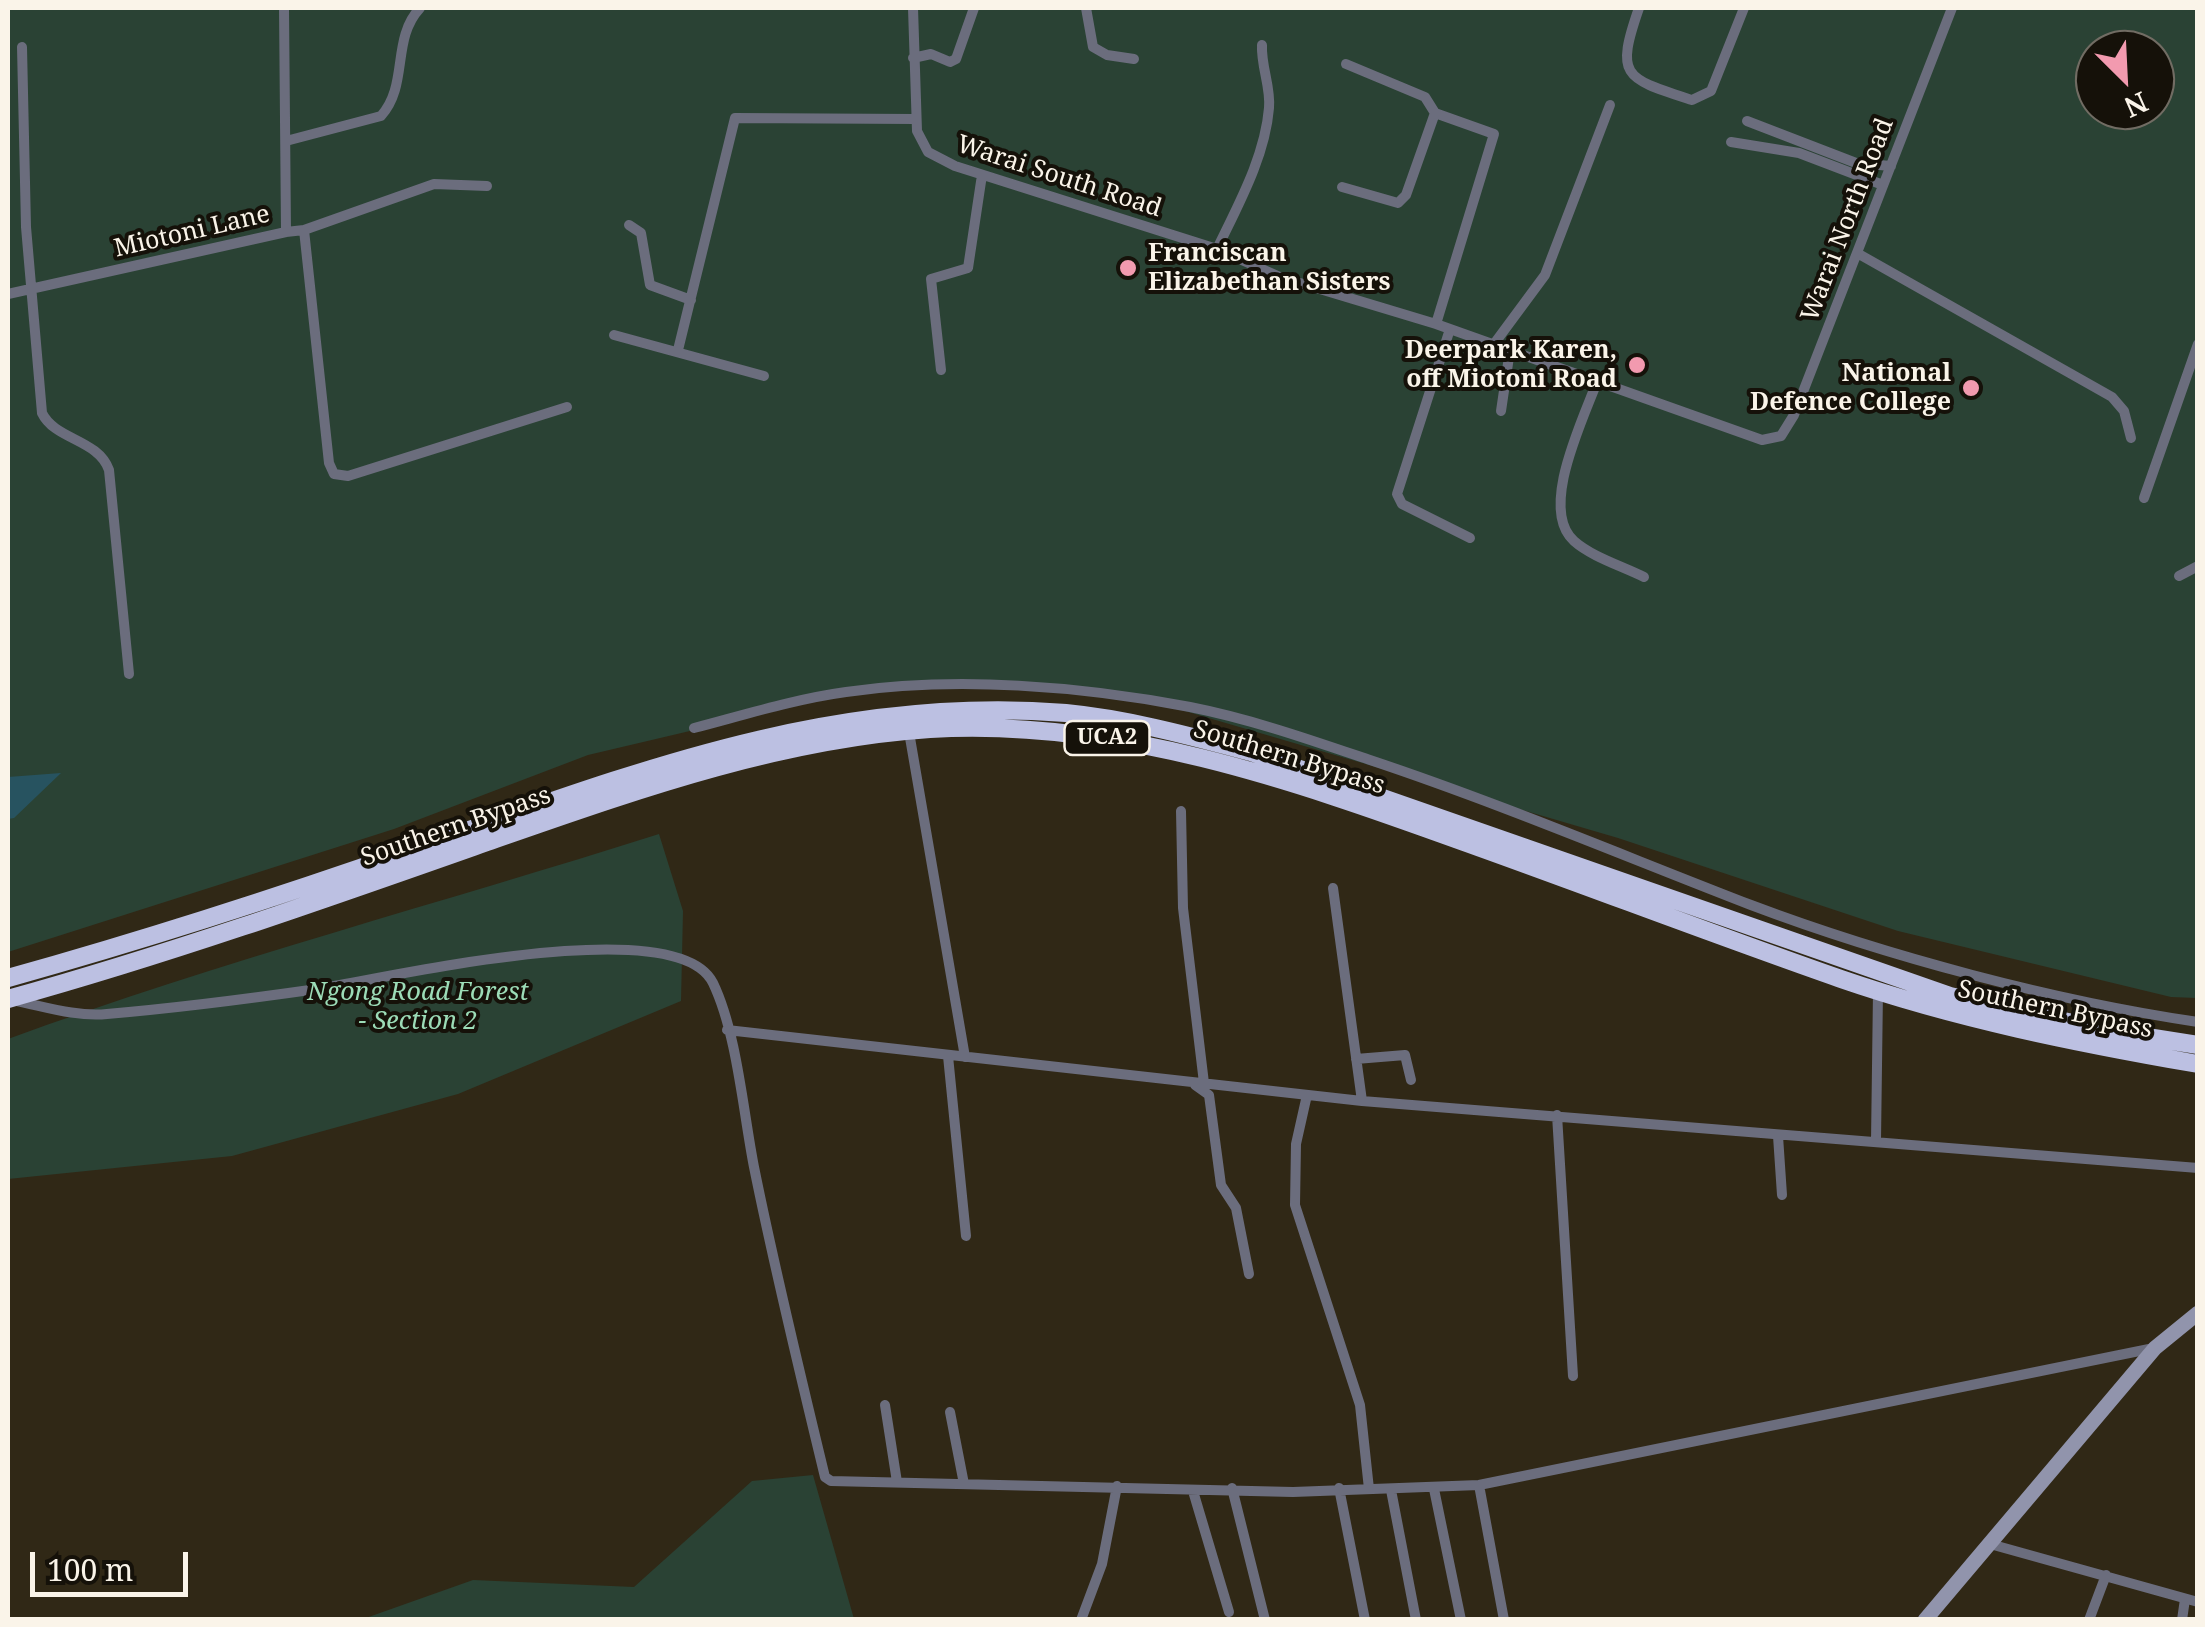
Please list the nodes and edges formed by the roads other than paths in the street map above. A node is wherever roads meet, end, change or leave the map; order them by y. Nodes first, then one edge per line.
1 (284, 8) edge
2 (420, 8) edge
3 (913, 8) edge
4 (974, 8) edge
5 (1086, 8) edge
6 (1639, 8) edge
7 (1744, 8) edge
8 (1952, 8) edge
9 (1262, 45) dead end
10 (22, 47) dead end
11 (913, 58) junction
12 (1134, 59) dead end
13 (1346, 64) dead end
14 (1610, 105) dead end
15 (1435, 113) junction
16 (915, 119) junction
17 (1746, 121) dead end
18 (286, 141) junction
19 (1730, 142) dead end
20 (1891, 166) junction
21 (982, 175) junction
22 (488, 186) dead end
23 (1883, 186) junction
24 (1342, 187) dead end
25 (628, 225) dead end
26 (304, 230) junction
27 (286, 232) junction
28 (1216, 249) junction
29 (1857, 253) junction
30 (30, 289) junction
31 (8, 294) edge
32 (691, 300) junction
33 (1436, 324) junction
34 (1450, 329) junction
35 (614, 336) dead end
36 (1494, 344) junction
37 (2198, 344) edge
38 (678, 350) junction
39 (1510, 350) junction
40 (2194, 365) edge
41 (941, 370) dead end
42 (764, 376) dead end
43 (1598, 380) junction
44 (567, 407) dead end
45 (1501, 411) dead end
46 (2130, 438) dead end
47 (1772, 440) joint
48 (2144, 498) dead end
49 (1470, 538) dead end
50 (2198, 566) edge
51 (2179, 576) dead end
52 (1644, 577) dead end
53 (128, 674) dead end
54 (694, 728) dead end
55 (909, 732) junction
56 (1180, 811) dead end
57 (1332, 888) dead end
58 (8, 978) edge
59 (1878, 991) junction
60 (8, 999) edge
61 (2198, 1022) edge
62 (726, 1030) junction
63 (2198, 1044) edge
64 (948, 1056) junction
65 (965, 1057) junction
66 (1356, 1059) junction
67 (2198, 1064) edge
68 (1411, 1080) dead end
69 (1190, 1082) junction
70 (1204, 1084) junction
71 (1307, 1095) junction
72 (1362, 1101) junction
73 (1558, 1115) junction
74 (1778, 1136) junction
75 (1876, 1141) junction
76 (2198, 1168) edge
77 (1782, 1195) dead end
78 (966, 1236) dead end
79 (1249, 1274) dead end
80 (2198, 1313) edge
81 (2155, 1348) junction
82 (1572, 1376) dead end
83 (884, 1405) dead end
84 (950, 1412) dead end
85 (897, 1482) junction
86 (964, 1484) junction
87 (1479, 1484) junction
88 (1117, 1486) junction
89 (1232, 1488) junction
90 (1339, 1488) junction
91 (1369, 1489) junction
92 (1434, 1489) junction
93 (1391, 1490) junction
94 (1192, 1491) junction
95 (1990, 1544) junction
96 (2106, 1575) junction
97 (2185, 1599) junction
98 (2198, 1602) edge
99 (1229, 1612) dead end
100 (1081, 1620) edge
101 (1264, 1620) edge
102 (1364, 1620) edge
103 (1416, 1620) edge
104 (1461, 1620) edge
105 (1504, 1620) edge
106 (1925, 1620) edge
107 (2089, 1620) edge
108 (2182, 1620) edge

1 - 18 street, Miotoni Lane
2 - 18 street
3 - 11 street
4 - 11 street
5 - 12 street
6 - 7 street
8 - 20 street, Warai North Road
9 - 28 street
10 - 30 street
11 - 16 street
13 - 15 street
14 - 36 street
15 - 24 street
15 - 33 street
16 - 21 street, Warai South Road
16 - 32 street
17 - 20 street
18 - 27 street, Miotoni Lane
19 - 23 street
20 - 23 street, Warai North Road
21 - 28 street, Warai South Road
21 - 41 street
22 - 26 street
23 - 29 street, Warai North Road
25 - 32 street
26 - 27 street
26 - 44 street
27 - 30 street, Miotoni Lane
28 - 33 street, Warai South Road
29 - 46 street
29 - 47 street, Warai North Road
30 - 31 street, Miotoni Lane
30 - 53 street
32 - 38 street
33 - 34 street, Warai South Road
34 - 36 street, Warai South Road
34 - 49 street
35 - 38 street
36 - 39 street, Warai South Road
37 - 40 street
38 - 42 street
39 - 43 street, Warai South Road
39 - 45 street
40 - 48 street
43 - 47 street, Warai South Road
43 - 52 street
50 - 51 street
54 - 61 street
55 - 59 highway, Southern Bypass / UCA2
55 - 60 highway, Southern Bypass / UCA2
55 - 65 street
56 - 70 street
57 - 66 street
58 - 63 highway, Southern Bypass / UCA2
59 - 67 highway, Southern Bypass / UCA2
59 - 75 street
60 - 62 street
62 - 64 street
62 - 85 street
64 - 65 street
64 - 78 street
65 - 69 street
66 - 68 street
66 - 72 street
69 - 70 street
69 - 79 street
70 - 71 street
71 - 72 street
71 - 91 street
72 - 73 street
73 - 74 street
73 - 82 street
74 - 75 street
74 - 77 street
75 - 76 street
80 - 81 main road
81 - 87 street
81 - 95 main road
83 - 85 street
84 - 86 street
85 - 86 street
86 - 88 street
87 - 92 street
87 - 105 street
88 - 94 street
88 - 100 street
89 - 90 street
89 - 94 street
89 - 101 street
90 - 91 street
90 - 102 street
91 - 93 street
92 - 93 street
92 - 104 street
93 - 103 street
94 - 99 street
95 - 96 street
95 - 106 main road
96 - 97 street
96 - 107 street
97 - 98 street
97 - 108 street

